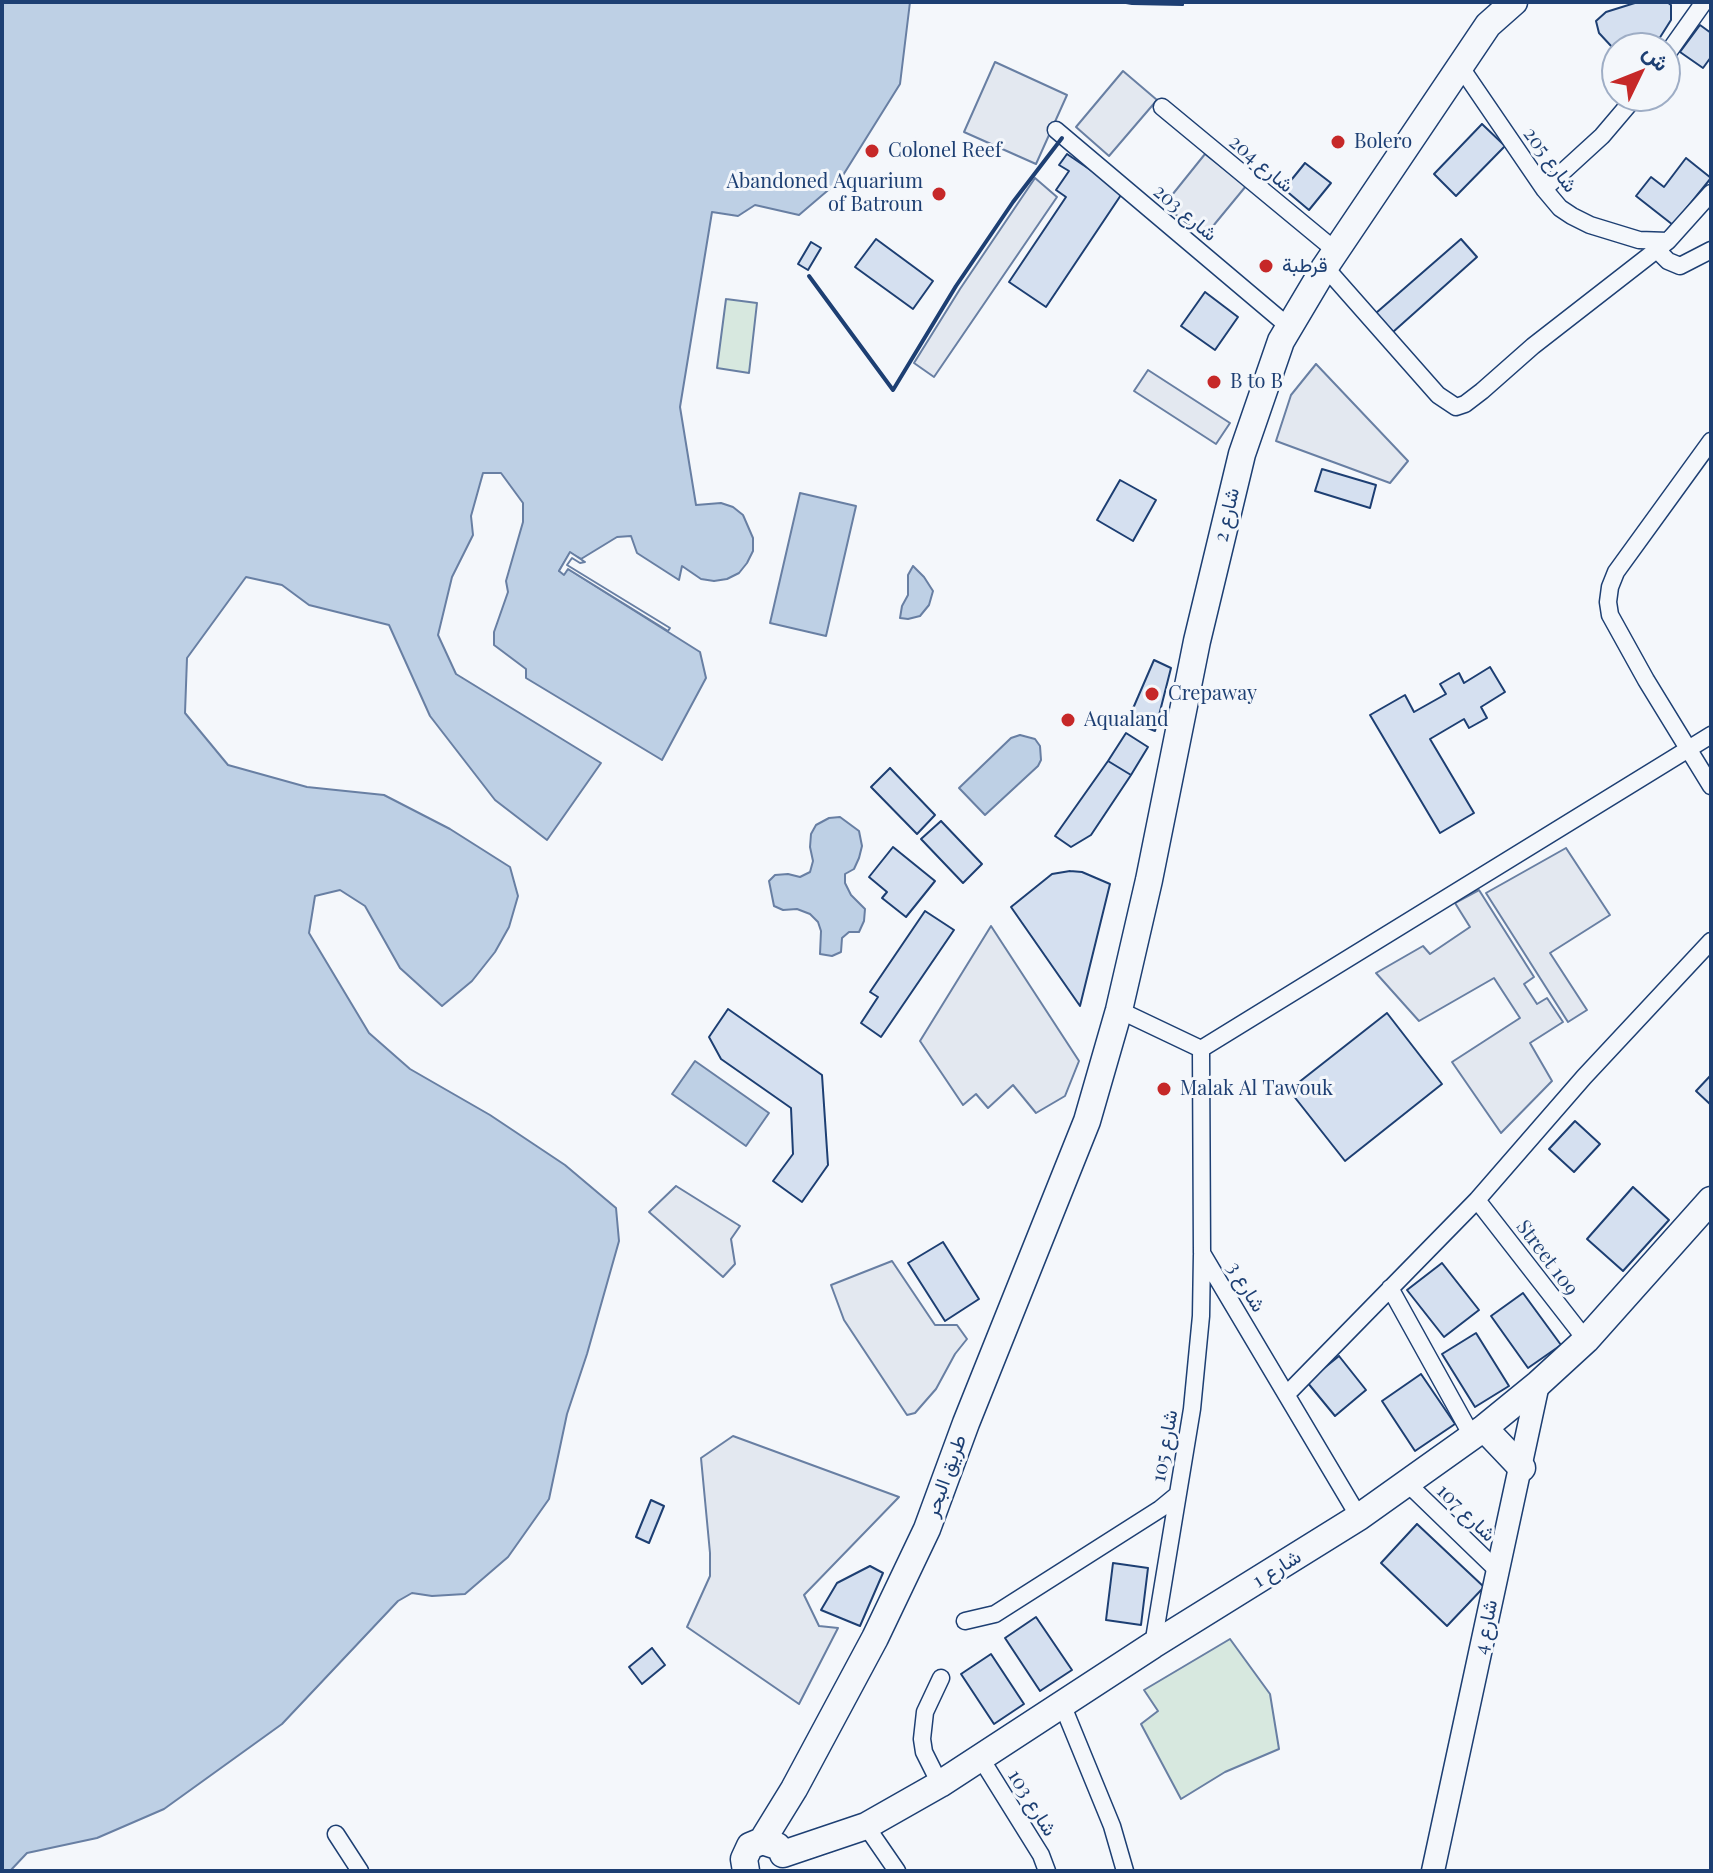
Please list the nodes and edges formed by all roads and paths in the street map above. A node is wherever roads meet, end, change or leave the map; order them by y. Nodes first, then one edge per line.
1 (1514, 2) edge
2 (1704, 2) edge
3 (1491, 13) edge
4 (1681, 34) edge
5 (1460, 66) junction
6 (1162, 107) dead end
7 (1622, 112) edge
8 (1056, 130) dead end
9 (1544, 189) junction
10 (1711, 193) edge
11 (1662, 246) junction
12 (1711, 250) edge
13 (1330, 259) junction
14 (1288, 326) junction
15 (1711, 441) edge
16 (1711, 735) edge
17 (1688, 748) junction
18 (1711, 786) edge
19 (1711, 941) edge
20 (1119, 1010) junction
21 (1201, 1049) junction
22 (1096, 1095) joint
23 (1477, 1200) junction
24 (1711, 1200) edge
25 (1202, 1253) junction
26 (1390, 1288) junction
27 (1586, 1340) junction
28 (1538, 1384) junction
29 (1287, 1394) junction
30 (1478, 1432) junction
31 (1522, 1468) junction
32 (1407, 1483) junction
33 (1177, 1495) junction
34 (1359, 1517) junction
35 (1497, 1570) junction
36 (965, 1621) dead end
37 (1153, 1645) junction
38 (941, 1678) dead end
39 (1062, 1704) junction
40 (980, 1757) junction
41 (940, 1784) junction
42 (866, 1826) junction
43 (336, 1834) dead end
44 (758, 1861) edge
45 (360, 1871) edge
46 (897, 1871) edge
47 (1047, 1871) edge
48 (1125, 1871) edge
49 (1433, 1871) edge

1 - 3 main road, شارع 2
2 - 4 street
3 - 5 main road, شارع 2
5 - 9 street, شارع 205
5 - 13 main road, شارع 2
6 - 13 street, شارع 204
7 - 9 street
8 - 14 street, شارع 203
9 - 11 street, شارع 205
10 - 11 street
11 - 12 street, شارع 205
11 - 13 street, شارع 204
13 - 14 main road, شارع 2
14 - 20 main road, شارع 2
15 - 17 street
16 - 17 street
17 - 18 street
17 - 21 street
19 - 23 street
20 - 21 street
20 - 22 main road, شارع 2
21 - 25 street, شارع 3
22 - 44 main road, طريق البحر
23 - 26 street
23 - 27 street, Street 109
24 - 27 main road, شارع 1
25 - 29 street, شارع 3
25 - 33 street, شارع 105
26 - 29 street
26 - 30 street
27 - 28 main road, شارع 1
28 - 30 main road, شارع 1
28 - 31 main road, شارع 4
29 - 34 street, شارع 3
30 - 31 main road
30 - 32 main road, شارع 1
31 - 35 main road, شارع 4
32 - 34 main road, شارع 1
32 - 35 street, شارع 107
33 - 36 street
33 - 37 street, شارع 105
34 - 37 main road, شارع 1
35 - 49 main road, شارع 4
37 - 39 main road, شارع 1
38 - 41 street
39 - 40 main road, شارع 1
39 - 48 street
40 - 41 main road, شارع 1
40 - 47 street, شارع 103
41 - 42 main road, شارع 1
42 - 44 main road, شارع 1
42 - 46 street
43 - 45 street

